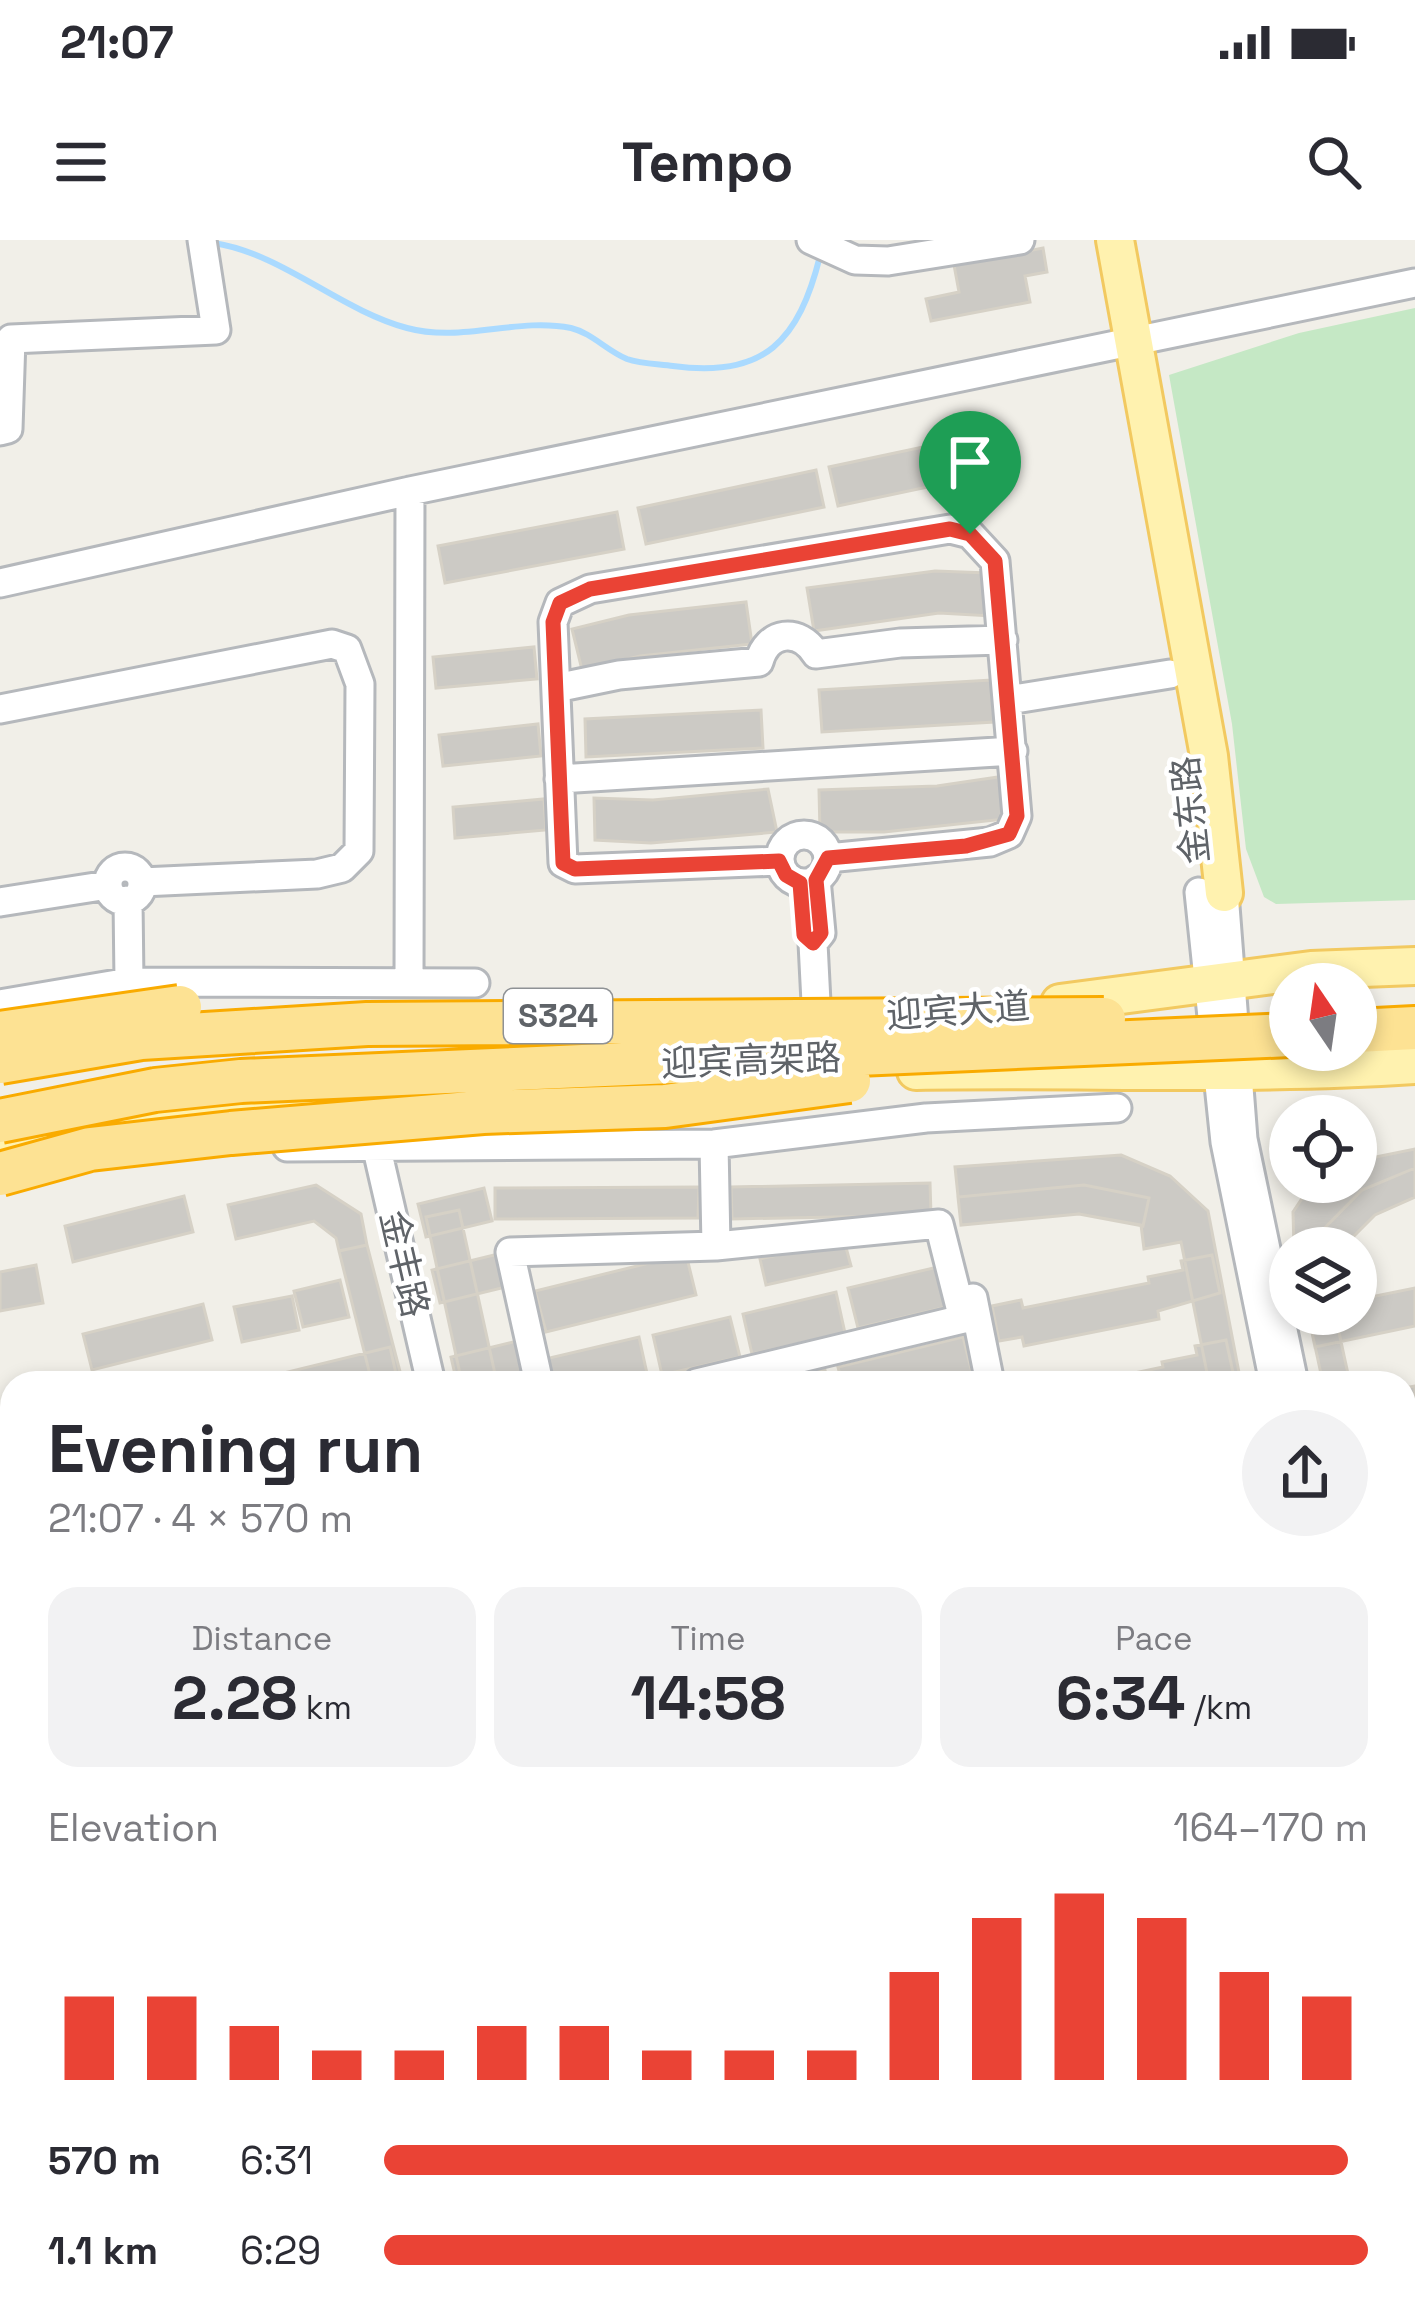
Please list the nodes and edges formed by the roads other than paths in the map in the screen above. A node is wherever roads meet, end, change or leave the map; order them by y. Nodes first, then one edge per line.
1 (202, 240) edge
2 (811, 240) edge
3 (1019, 240) edge
4 (1089, 240) edge
5 (1115, 240) edge
6 (1415, 283) edge
7 (1120, 346) junction
8 (0, 431) edge
9 (410, 491) junction
10 (0, 583) edge
11 (1003, 640) junction
12 (1171, 674) junction
13 (556, 688) junction
14 (1008, 700) junction
15 (0, 709) edge
16 (1013, 751) junction
17 (559, 779) junction
18 (779, 861) junction
19 (815, 873) junction
20 (126, 889) junction
21 (1212, 892) junction
22 (0, 902) edge
23 (1415, 966) edge
24 (409, 981) junction
25 (129, 982) junction
26 (475, 983) dead end
27 (1220, 984) junction
28 (0, 1004) edge
29 (1415, 1006) edge
30 (1377, 1008) edge
31 (1269, 1013) edge
32 (1124, 1019) junction
33 (817, 1022) junction
34 (655, 1024) junction
35 (1415, 1028) edge
36 (1377, 1030) edge
37 (0, 1033) edge
38 (1269, 1042) edge
39 (1226, 1059) junction
40 (0, 1065) edge
41 (1415, 1065) edge
42 (0, 1094) edge
43 (1117, 1108) dead end
44 (0, 1120) edge
45 (714, 1144) junction
46 (376, 1145) junction
47 (0, 1148) edge
48 (0, 1174) edge
49 (0, 1195) edge
50 (716, 1246) junction
51 (973, 1298) dead end
52 (428, 1371) edge
53 (536, 1371) edge
54 (748, 1371) edge
55 (988, 1371) edge
56 (1272, 1371) edge
57 (1291, 1371) edge

1 - 8 street
2 - 3 street
4 - 7 main road, 金东路
5 - 7 main road, 金东路
6 - 7 street
7 - 9 street
7 - 12 main road, 金东路
7 - 21 main road, 金东路
9 - 10 street
9 - 24 street
11 - 13 street
11 - 13 street
11 - 14 street
12 - 14 street
12 - 21 main road, 金东路
13 - 17 street
14 - 16 street
15 - 20 street
16 - 17 street
16 - 19 street
17 - 18 street
18 - 19 street
18 - 19 street
19 - 33 street
20 - 22 street
20 - 25 street
21 - 27 street, 金东路
23 - 27 main road, 迎宾大道 / S324
24 - 25 street
24 - 26 street
25 - 28 street
27 - 33 main road, 迎宾大道 / S324
27 - 39 street, 金东路
29 - 30 highway
31 - 32 highway, 迎宾高架路
32 - 34 highway, bridge
32 - 42 highway, 迎宾高架路, bridge
33 - 40 main road, 迎宾大道 / S324
34 - 37 highway, bridge
34 - 40 highway, bridge
35 - 36 highway
38 - 39 highway, 迎宾高架路, bridge
39 - 41 main road, 迎宾大道 / S324
39 - 44 highway, 迎宾高架路, bridge
39 - 47 main road, 迎宾大道 / S324
39 - 48 highway, bridge
39 - 56 street, 金东路
39 - 57 street, 金东路
43 - 45 street
45 - 46 street
45 - 50 street
46 - 49 street
46 - 52 street, 金丰路
50 - 53 street
50 - 54 street
51 - 55 street

